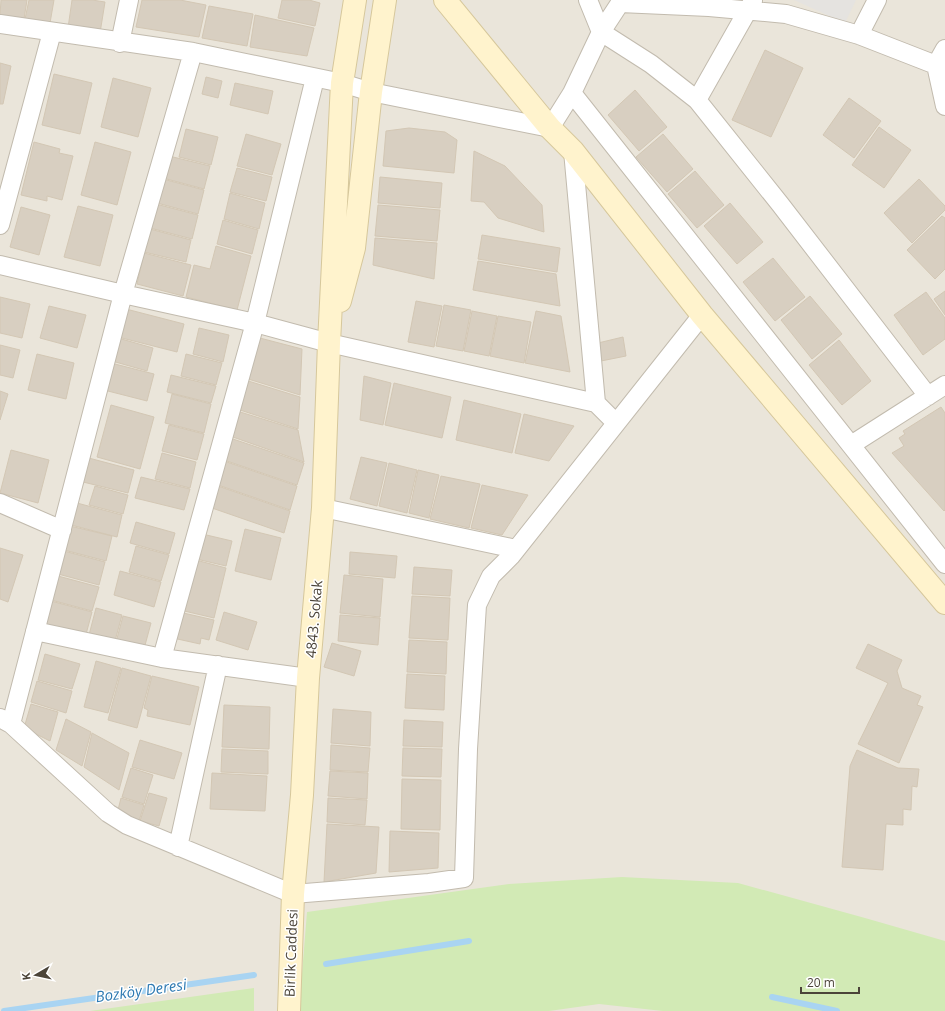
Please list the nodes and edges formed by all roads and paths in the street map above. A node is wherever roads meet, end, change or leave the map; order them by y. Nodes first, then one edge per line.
1 (129, 0) edge
2 (355, 0) edge
3 (385, 0) edge
4 (445, 0) edge
5 (588, 0) edge
6 (877, 0) edge
7 (751, 5) edge
8 (0, 24) edge
9 (52, 32) junction
10 (601, 32) junction
11 (859, 35) junction
12 (120, 42) junction
13 (945, 49) edge
14 (193, 52) junction
15 (936, 65) junction
16 (315, 78) junction
17 (342, 83) junction
18 (371, 92) junction
19 (572, 93) junction
20 (697, 100) junction
21 (945, 106) edge
22 (550, 128) junction
23 (573, 151) junction
24 (0, 225) edge
25 (0, 265) edge
26 (123, 294) junction
27 (702, 315) junction
28 (255, 323) junction
29 (329, 343) junction
30 (945, 385) edge
31 (928, 396) junction
32 (596, 403) junction
33 (615, 422) junction
34 (852, 445) junction
35 (0, 503) edge
36 (323, 508) junction
37 (62, 530) junction
38 (516, 549) junction
39 (945, 564) edge
40 (945, 603) edge
41 (35, 631) junction
42 (162, 658) junction
43 (218, 665) junction
44 (308, 678) junction
45 (6, 721) edge
46 (178, 847) junction
47 (293, 894) junction
48 (289, 1011) edge

1 - 12 street
2 - 17 street
3 - 18 street
4 - 22 street
5 - 10 street
6 - 11 street
7 - 10 street
7 - 11 street
7 - 20 street
8 - 9 street
9 - 12 street
9 - 24 street
10 - 19 street
10 - 20 street
11 - 15 street
12 - 14 street
13 - 15 street
14 - 16 street
14 - 26 street
15 - 21 street
16 - 17 street
16 - 28 street
17 - 18 street
17 - 29 street
18 - 22 street
18 - 29 street
19 - 22 street
19 - 34 street
20 - 31 street
22 - 23 street
23 - 27 street
23 - 32 street
25 - 26 street
26 - 28 street
26 - 37 street
27 - 33 street
27 - 40 street
28 - 29 street
28 - 42 street
29 - 32 street
29 - 36 street, 4843. Sokak
30 - 31 street
31 - 34 street
32 - 33 street
33 - 38 street
34 - 39 street
35 - 37 street
36 - 38 street
36 - 44 street, 4843. Sokak
37 - 41 street
38 - 47 street
41 - 42 street
41 - 45 street
42 - 43 street
43 - 44 street
43 - 46 street
44 - 47 street, 4843. Sokak
45 - 46 street
46 - 47 street
47 - 48 street, Birlik Caddesi

